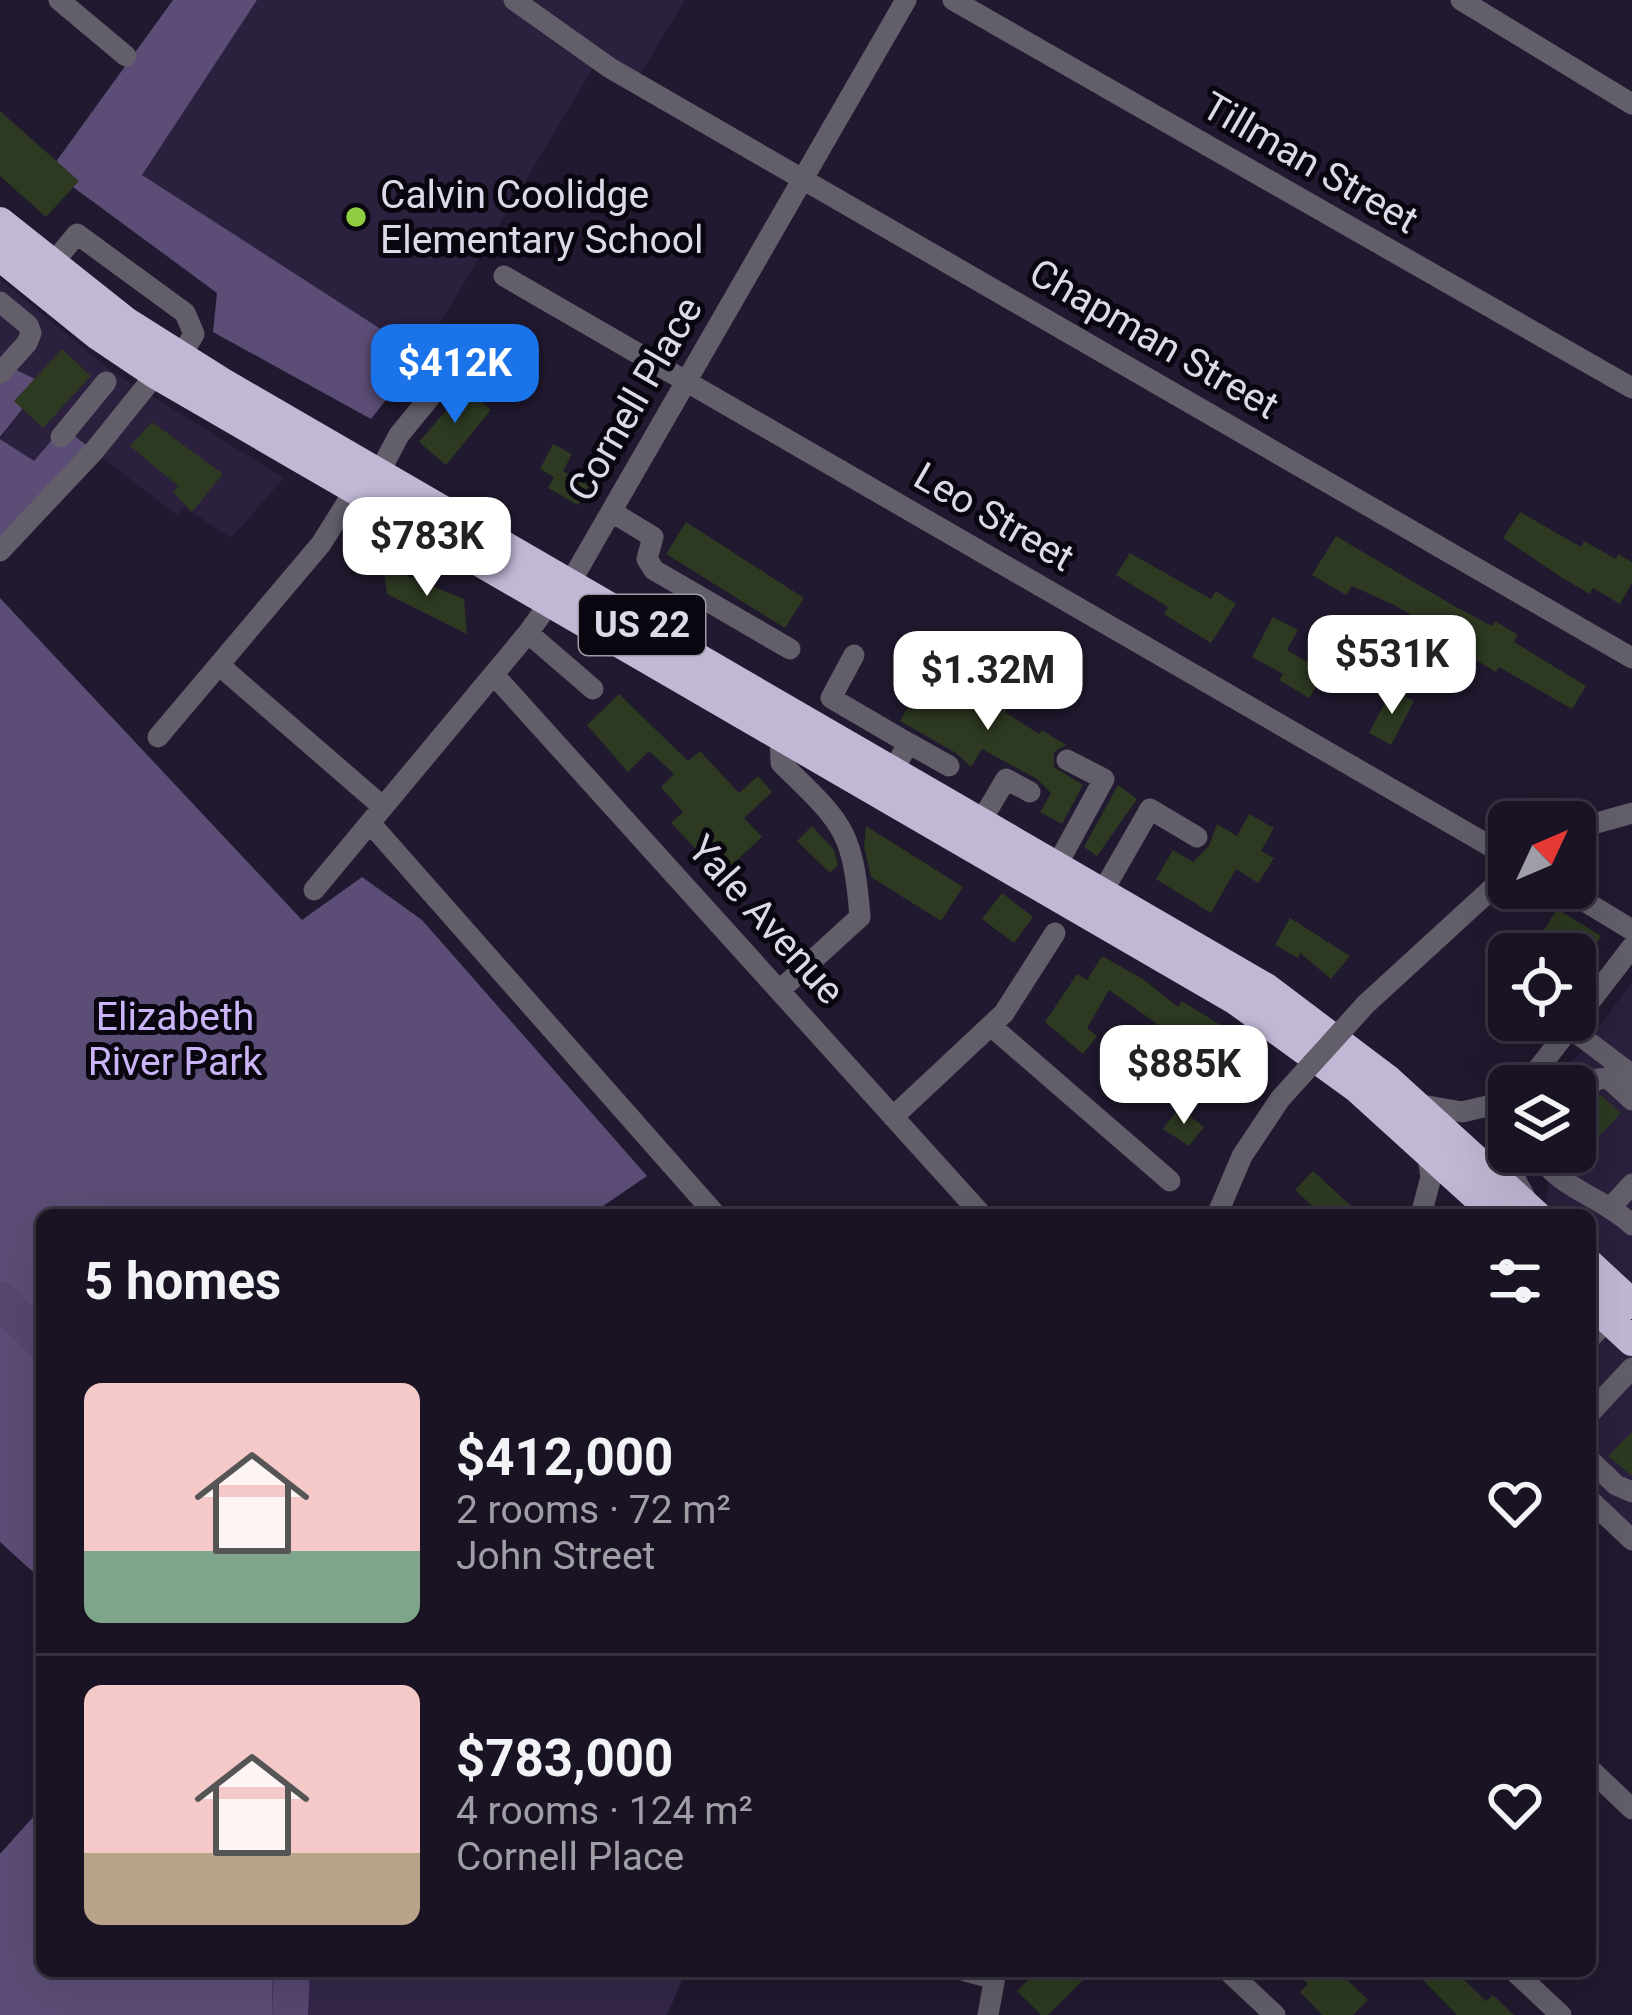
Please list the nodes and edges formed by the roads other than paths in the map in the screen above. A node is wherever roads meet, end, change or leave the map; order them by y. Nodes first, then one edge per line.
1 (59, 0) edge
2 (514, 0) edge
3 (906, 0) edge
4 (953, 0) edge
5 (1461, 0) edge
6 (126, 56) dead end
7 (1632, 104) edge
8 (803, 178) junction
9 (0, 222) edge
10 (0, 256) edge
11 (52, 264) junction
12 (504, 276) dead end
13 (0, 302) edge
14 (168, 365) junction
15 (0, 373) edge
16 (106, 382) dead end
17 (688, 382) junction
18 (1632, 388) edge
19 (435, 392) dead end
20 (81, 413) junction
21 (107, 435) junction
22 (61, 437) dead end
23 (367, 482) junction
24 (612, 512) junction
25 (0, 551) edge
26 (560, 593) junction
27 (528, 633) junction
28 (790, 650) dead end
29 (854, 655) dead end
30 (1632, 658) edge
31 (219, 665) junction
32 (494, 675) junction
33 (593, 689) dead end
34 (824, 712) junction
35 (780, 735) junction
36 (158, 737) dead end
37 (901, 756) junction
38 (1067, 760) dead end
39 (949, 766) dead end
40 (853, 777) junction
41 (1030, 792) dead end
42 (1632, 813) edge
43 (377, 815) junction
44 (840, 821) junction
45 (981, 821) junction
46 (1596, 823) edge
47 (1197, 837) dead end
48 (1488, 845) edge
49 (1058, 865) junction
50 (314, 890) dead end
51 (1102, 891) junction
52 (1488, 892) edge
53 (1596, 908) edge
54 (1632, 930) edge
55 (1054, 933) dead end
56 (1632, 947) edge
57 (780, 990) junction
58 (1596, 994) edge
59 (992, 1026) junction
60 (1560, 1041) edge
61 (1587, 1041) edge
62 (1541, 1065) edge
63 (1632, 1075) edge
64 (1596, 1080) edge
65 (1632, 1100) edge
66 (1416, 1104) junction
67 (1488, 1106) edge
68 (893, 1117) junction
69 (1426, 1150) junction
70 (1512, 1173) edge
71 (1554, 1173) edge
72 (1170, 1181) dead end
73 (1632, 1184) edge
74 (1612, 1206) junction
75 (711, 1209) edge
76 (977, 1209) edge
77 (1220, 1209) edge
78 (1423, 1209) edge
79 (1490, 1209) edge
80 (1530, 1209) edge
81 (1533, 1209) edge
82 (1632, 1225) edge
83 (1596, 1276) edge
84 (1613, 1308) edge
85 (1632, 1341) edge
86 (1632, 1368) edge
87 (1596, 1404) edge
88 (1596, 1466) edge
89 (1632, 1492) edge
90 (1596, 1505) edge
91 (1628, 1530) edge
92 (1596, 1775) edge
93 (1632, 1809) edge
94 (995, 1977) edge
95 (1234, 1977) edge
96 (1520, 1977) edge
97 (988, 2015) edge
98 (1275, 2015) edge
99 (1561, 2015) edge

1 - 6 street
2 - 8 street, Chapman Street
3 - 8 street, Cornell Place
4 - 18 street, Tillman Street
5 - 7 street
8 - 17 street, Cornell Place
8 - 30 street, Chapman Street
9 - 11 highway, US 22
10 - 14 highway, US 22
11 - 14 highway, US 22
11 - 14 street
12 - 17 street, Leo Street
13 - 15 street
14 - 21 street
14 - 23 highway, US 22
16 - 20 street
17 - 24 street, Cornell Place
17 - 48 street, Leo Street
19 - 23 street
20 - 21 street
20 - 22 street
21 - 25 street
23 - 26 highway, US 22
23 - 31 street
24 - 26 street, Cornell Place
24 - 28 street
26 - 27 street, Cornell Place
26 - 34 highway, US 22
26 - 35 highway, US 22
27 - 32 street, Cornell Place
27 - 33 street
29 - 34 street
31 - 36 street
31 - 43 street
32 - 43 street, Cornell Place
32 - 57 street, Yale Avenue
34 - 37 highway, US 22
35 - 40 highway, US 22
35 - 44 street
37 - 39 street
37 - 45 highway, US 22
38 - 49 street
40 - 44 street
40 - 69 highway, US 22
41 - 45 street
42 - 46 street
43 - 50 street, Cornell Place
43 - 75 street
44 - 57 street
45 - 49 highway, US 22
47 - 51 street
49 - 51 highway, US 22
51 - 66 highway, US 22
52 - 77 street, bridge
53 - 54 street
55 - 59 street
56 - 58 street
57 - 68 street, Yale Avenue
59 - 68 street
59 - 72 street
60 - 62 street
61 - 63 street
64 - 65 street
66 - 67 street
66 - 80 highway, US 22
68 - 76 street, Yale Avenue
69 - 78 street
69 - 79 highway, US 22
70 - 81 street
71 - 74 street
73 - 74 street
74 - 82 street
83 - 84 highway
84 - 85 highway
86 - 87 street
88 - 89 street
90 - 91 street
92 - 93 street
94 - 97 street
95 - 98 street
96 - 99 street

